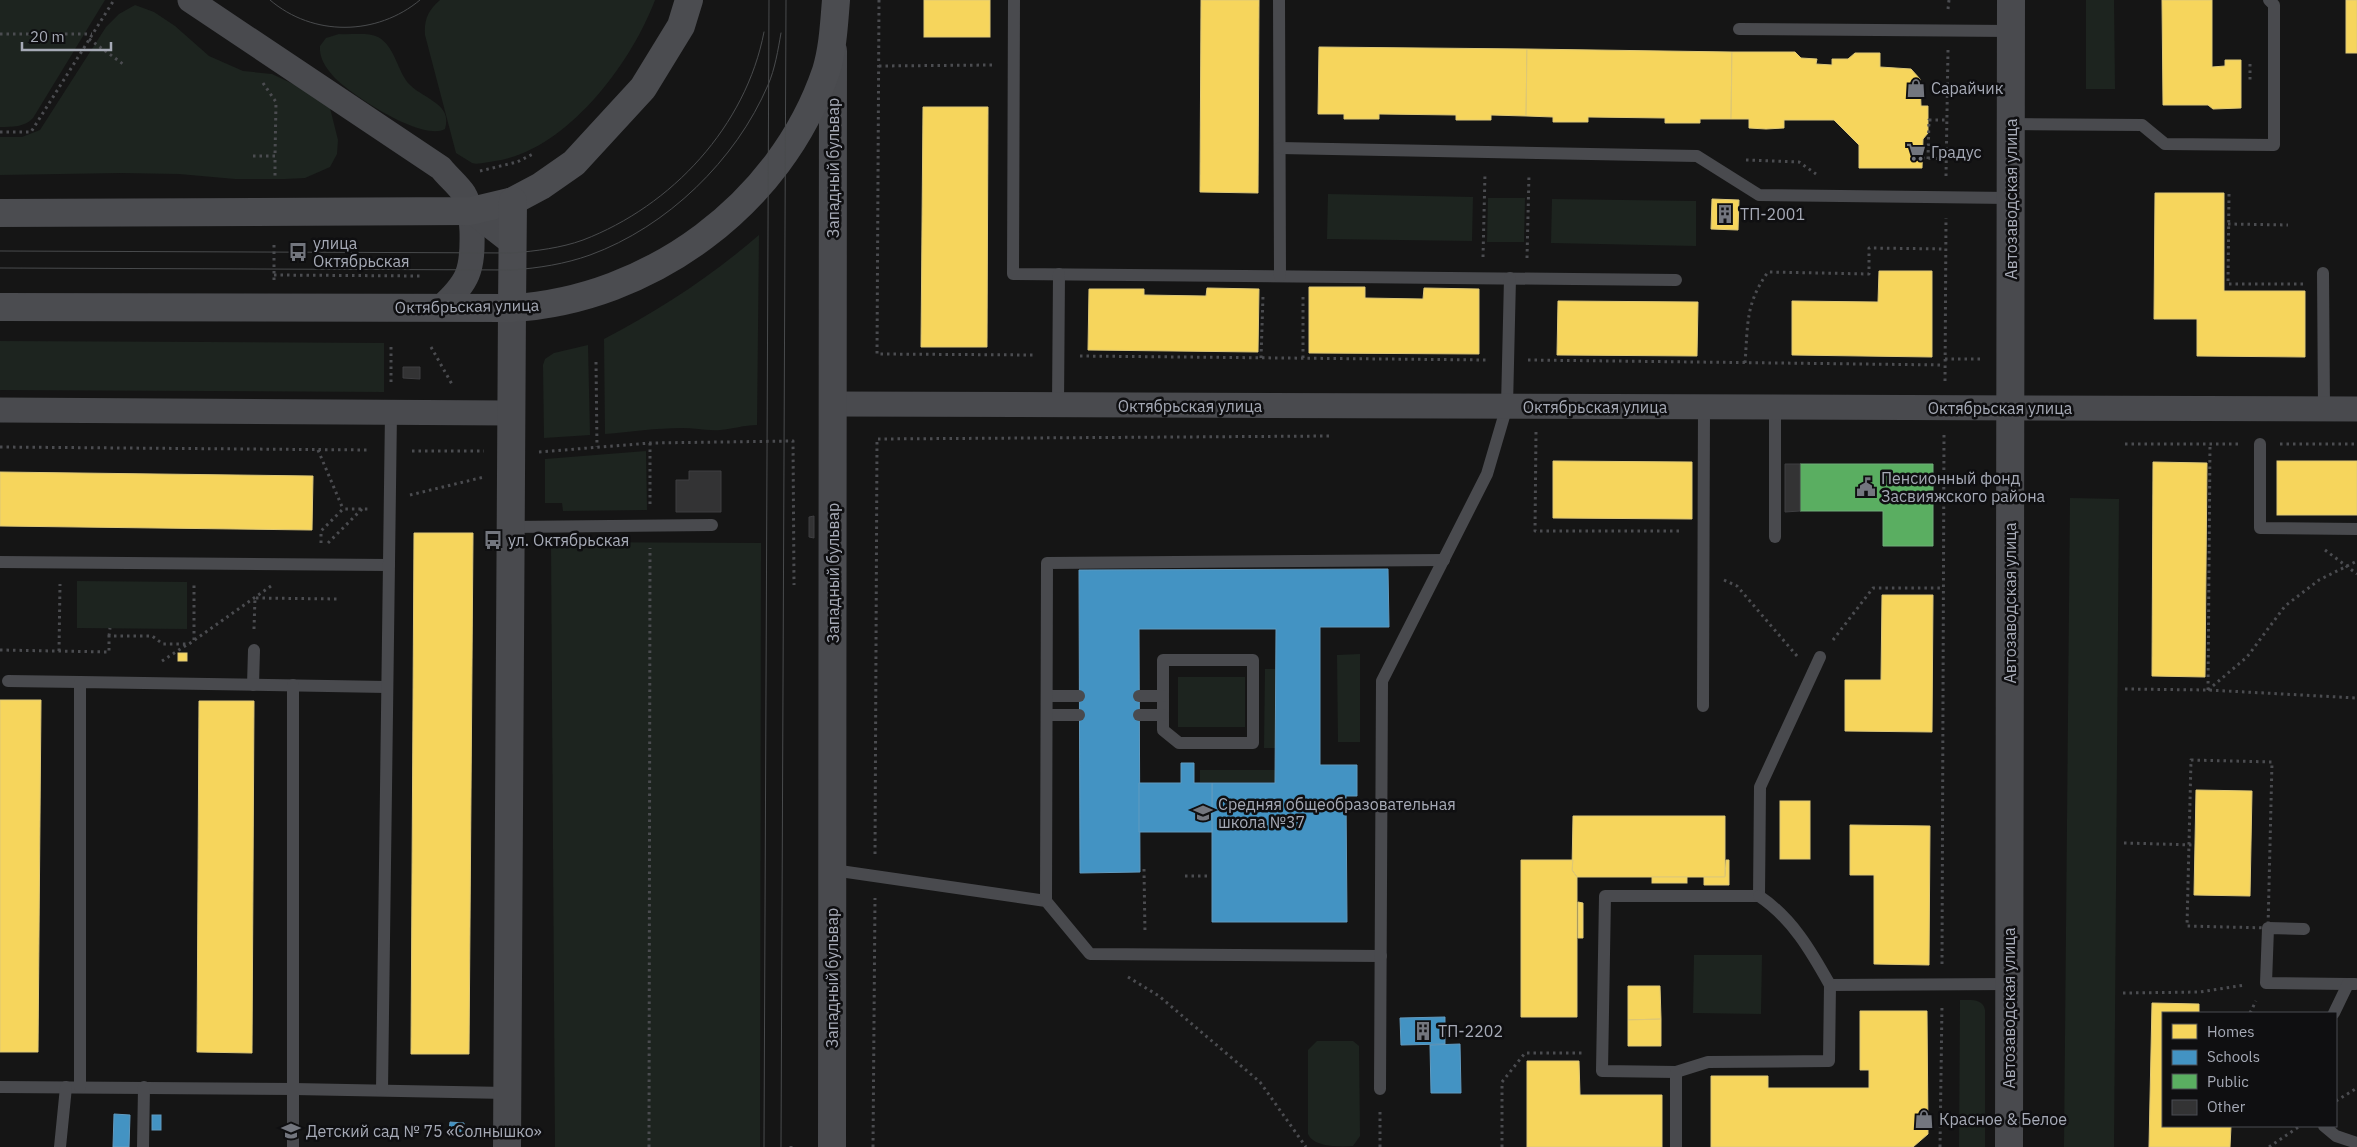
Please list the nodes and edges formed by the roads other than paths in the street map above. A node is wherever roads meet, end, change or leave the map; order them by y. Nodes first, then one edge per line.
1 (190, 0) edge
2 (689, 0) edge
3 (836, 0) edge
4 (1014, 0) edge
5 (1279, 0) edge
6 (2011, 0) edge
7 (2269, 0) edge
8 (1739, 29) dead end
9 (2011, 31) junction
10 (833, 37) junction
11 (2011, 124) junction
12 (1280, 148) junction
13 (2010, 198) junction
14 (513, 201) junction
15 (471, 211) junction
16 (0, 213) edge
17 (512, 243) junction
18 (1059, 274) junction
19 (1280, 276) junction
20 (1510, 278) junction
21 (2323, 279) road end
22 (1676, 280) dead end
23 (0, 308) edge
24 (440, 308) junction
25 (512, 308) junction
26 (833, 404) junction
27 (1058, 405) junction
28 (1507, 406) junction
29 (1704, 407) junction
30 (1775, 408) junction
31 (2010, 408) junction
32 (2324, 409) junction
33 (2357, 409) edge
34 (0, 410) edge
35 (391, 412) junction
36 (511, 413) junction
37 (2260, 444) dead end
38 (712, 525) dead end
39 (510, 527) junction
40 (2357, 529) edge
41 (1775, 536) dead end
42 (1444, 560) junction
43 (0, 562) edge
44 (389, 565) junction
45 (254, 650) road end
46 (1820, 656) road end
47 (8, 681) dead end
48 (80, 682) junction
49 (253, 685) junction
50 (293, 685) junction
51 (387, 687) junction
52 (1047, 696) junction
53 (1079, 696) dead end
54 (1139, 696) dead end
55 (1163, 696) junction
56 (1703, 706) dead end
57 (1079, 715) dead end
58 (1139, 715) dead end
59 (1046, 716) junction
60 (1163, 716) junction
61 (833, 870) junction
62 (1759, 896) junction
63 (1046, 901) junction
64 (2304, 929) dead end
65 (1380, 956) junction
66 (2009, 984) junction
67 (2353, 984) edge
68 (1830, 985) junction
69 (2335, 1012) edge
70 (1676, 1072) junction
71 (0, 1087) edge
72 (66, 1087) junction
73 (80, 1087) junction
74 (144, 1087) junction
75 (294, 1089) junction
76 (1380, 1089) road end
77 (382, 1090) junction
78 (507, 1093) junction
79 (2325, 1127) edge
80 (2357, 1143) edge
81 (60, 1147) edge
82 (143, 1147) edge
83 (293, 1147) edge
84 (507, 1147) edge
85 (832, 1147) edge
86 (1676, 1147) edge
87 (2009, 1147) edge

1 - 15 street
2 - 14 main road
3 - 10 main road, Западный бульвар
4 - 18 lane
5 - 12 lane
6 - 9 street, Автозаводская улица
7 - 11 lane
8 - 9 lane
9 - 11 street, Автозаводская улица
10 - 25 main road, Октябрьская улица
10 - 26 street, Западный бульвар
11 - 13 street, Автозаводская улица
12 - 13 lane
12 - 19 lane
13 - 31 street, Автозаводская улица
14 - 15 main road
14 - 17 main road
15 - 16 main road
15 - 17 street
15 - 24 street
17 - 25 main road
18 - 19 lane
18 - 27 lane
19 - 20 lane
20 - 22 lane
20 - 28 lane
21 - 32 lane
23 - 24 main road, Октябрьская улица
24 - 25 main road, Октябрьская улица
25 - 36 street
26 - 27 street, Октябрьская улица
26 - 61 street, Западный бульвар
27 - 28 street, Октябрьская улица
28 - 29 street, Октябрьская улица
28 - 42 lane
29 - 30 street, Октябрьская улица
29 - 56 lane
30 - 31 street, Октябрьская улица
30 - 41 lane
31 - 32 street, Октябрьская улица
31 - 66 street, Автозаводская улица
32 - 33 street, Октябрьская улица
34 - 35 street
35 - 36 street
35 - 44 lane
36 - 39 street
37 - 40 lane
38 - 39 lane
39 - 78 street
42 - 52 lane
42 - 65 lane
43 - 44 lane
44 - 51 lane
45 - 49 lane
46 - 62 lane
47 - 48 lane
48 - 49 lane
48 - 73 lane
49 - 50 lane
50 - 51 lane
50 - 75 lane
51 - 77 lane
52 - 53 lane
52 - 59 lane
54 - 55 lane
55 - 60 lane
55 - 60 lane
57 - 59 lane
58 - 60 lane
59 - 63 lane
61 - 63 lane
61 - 85 street, Западный бульвар
62 - 68 lane
62 - 70 lane
63 - 65 lane
64 - 67 lane
65 - 76 lane
66 - 68 lane
66 - 87 street, Автозаводская улица
67 - 69 lane
68 - 70 lane
70 - 86 lane
71 - 72 lane
72 - 73 lane
72 - 81 lane
73 - 74 lane
74 - 75 lane
74 - 82 lane
75 - 77 lane
75 - 83 lane
77 - 78 lane
78 - 84 street
79 - 80 lane

